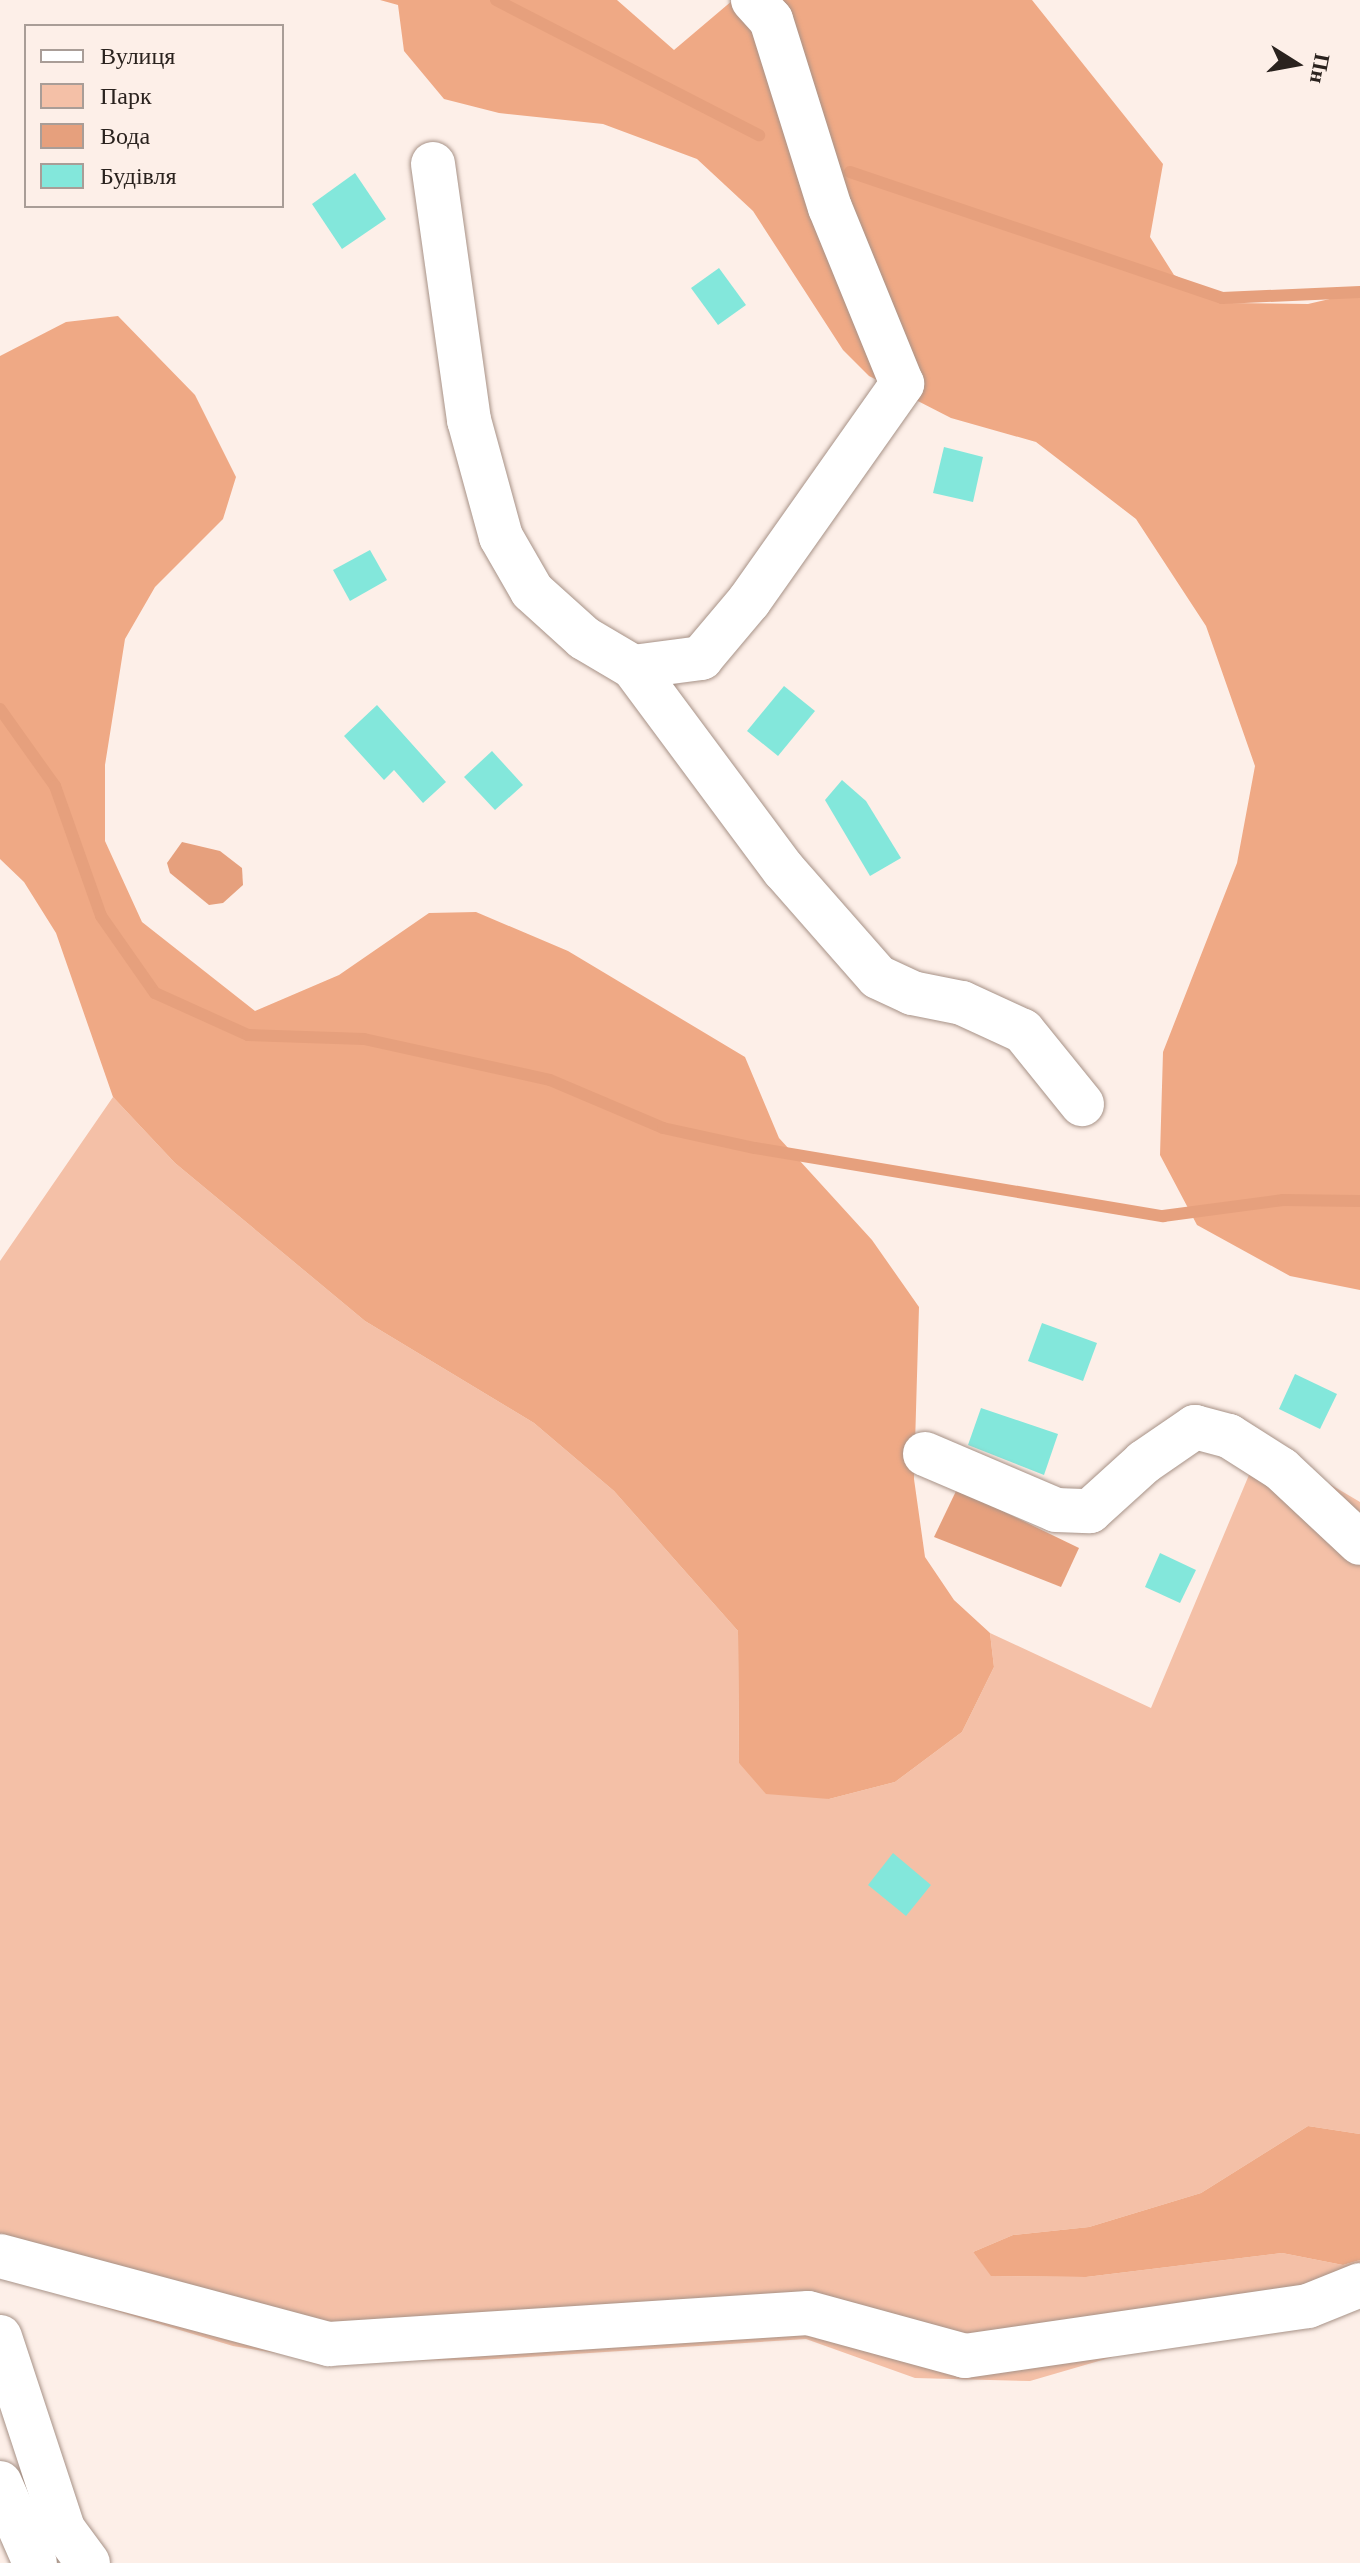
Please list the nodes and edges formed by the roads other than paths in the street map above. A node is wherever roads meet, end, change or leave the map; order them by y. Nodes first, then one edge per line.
1 (753, 0) edge
2 (433, 164) dead end
3 (633, 667) junction
4 (1082, 1104) dead end
5 (925, 1454) dead end
6 (1360, 1543) edge
7 (0, 2256) edge
8 (1360, 2285) edge
9 (0, 2337) edge
10 (0, 2483) edge
11 (35, 2563) edge
12 (88, 2563) edge

1 - 3 street
2 - 3 street
3 - 4 street
5 - 6 street
7 - 8 street
9 - 12 street
10 - 11 street

